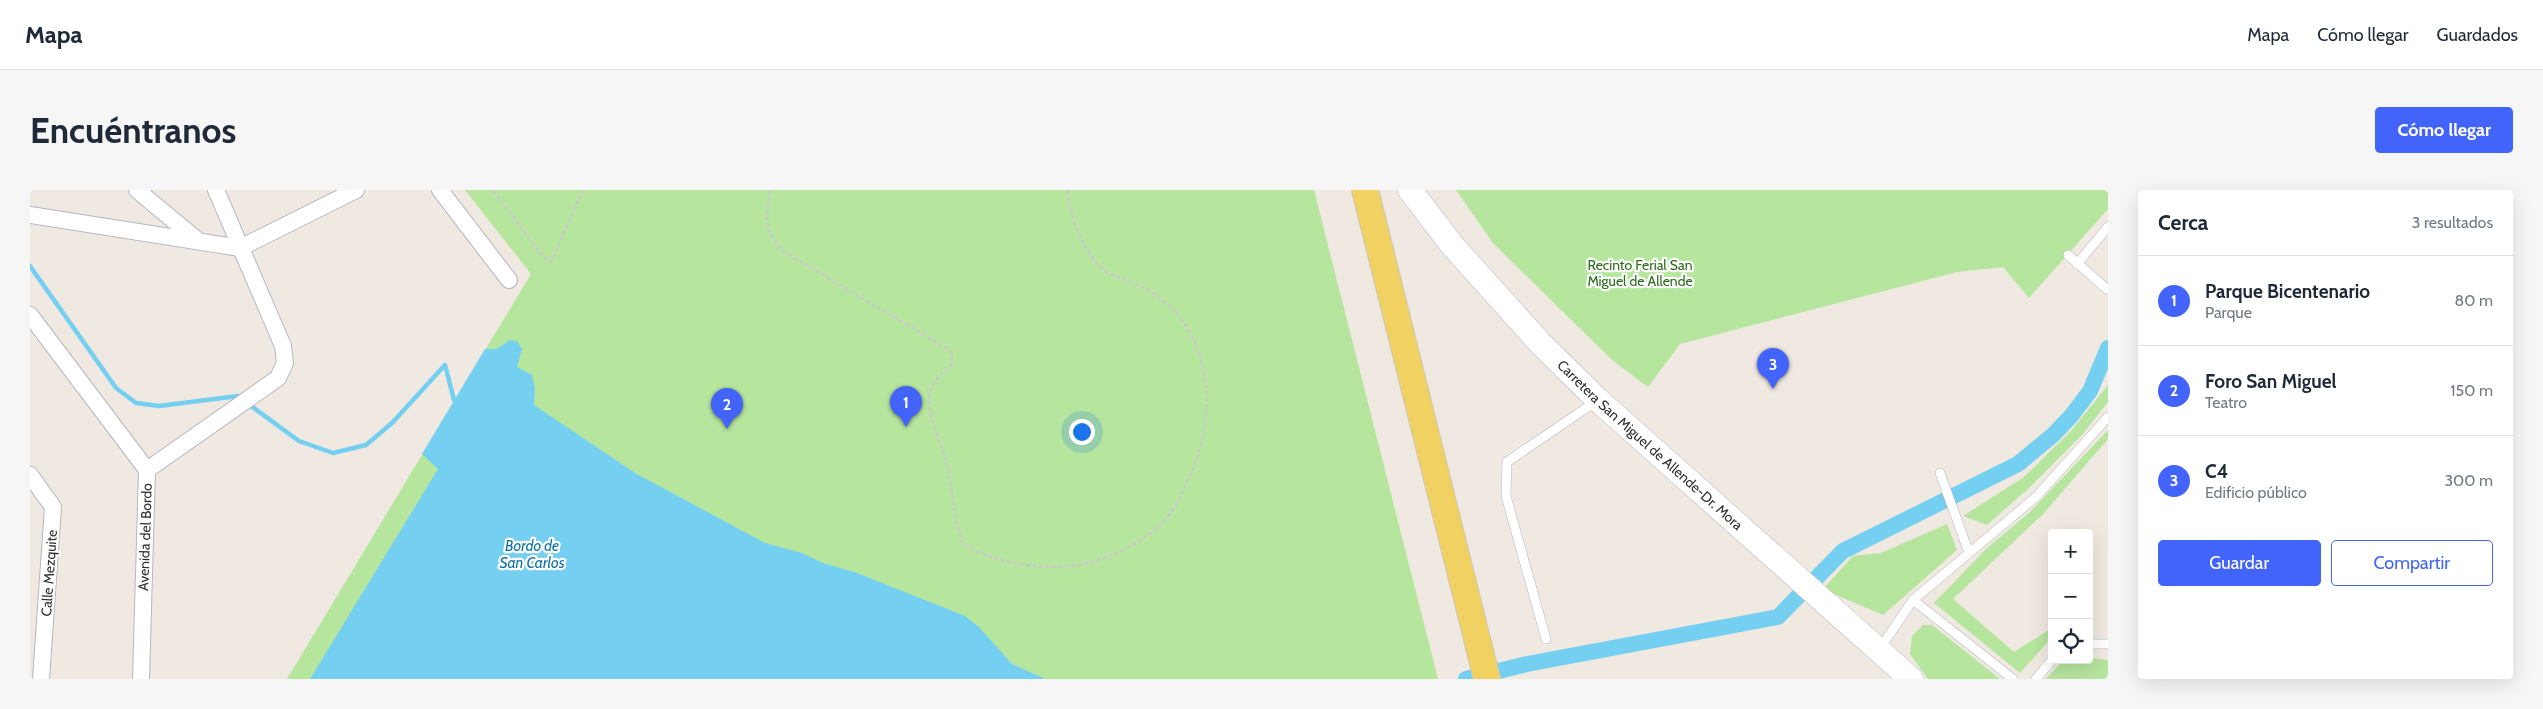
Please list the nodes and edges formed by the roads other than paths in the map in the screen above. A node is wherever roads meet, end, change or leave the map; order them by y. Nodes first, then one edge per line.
1 (137, 190) edge
2 (216, 190) edge
3 (356, 190) edge
4 (440, 190) edge
5 (1365, 190) edge
6 (1410, 190) edge
7 (30, 214) edge
8 (2108, 227) edge
9 (196, 239) junction
10 (240, 248) junction
11 (2068, 255) dead end
12 (2077, 264) junction
13 (509, 280) dead end
14 (2107, 289) edge
15 (30, 315) edge
16 (1598, 400) junction
17 (2108, 417) edge
18 (147, 470) junction
19 (1940, 473) dead end
20 (30, 475) edge
21 (1969, 554) junction
22 (1914, 600) junction
23 (1546, 639) dead end
24 (2093, 644) edge
25 (2108, 644) edge
26 (1879, 650) junction
27 (2049, 664) edge
28 (1486, 672) edge
29 (41, 679) edge
30 (141, 679) edge
31 (1911, 679) edge
32 (2013, 679) edge
33 (2036, 679) edge

1 - 9 street
2 - 10 street
3 - 10 street
4 - 13 street
5 - 28 main road
6 - 16 main road, Carretera San Miguel de Allende-Dr. Mora
7 - 9 street
8 - 12 lane
9 - 10 street
10 - 18 street
11 - 12 lane
12 - 14 lane
15 - 18 street, Avenida del Bordo
16 - 23 lane
16 - 26 main road, Carretera San Miguel de Allende-Dr. Mora
17 - 21 lane
18 - 30 street, Avenida del Bordo
19 - 21 lane
20 - 29 street, Calle Mezquite
21 - 22 lane
22 - 26 lane
22 - 32 lane
24 - 25 lane
26 - 31 main road, Carretera San Miguel de Allende-Dr. Mora
27 - 33 lane

